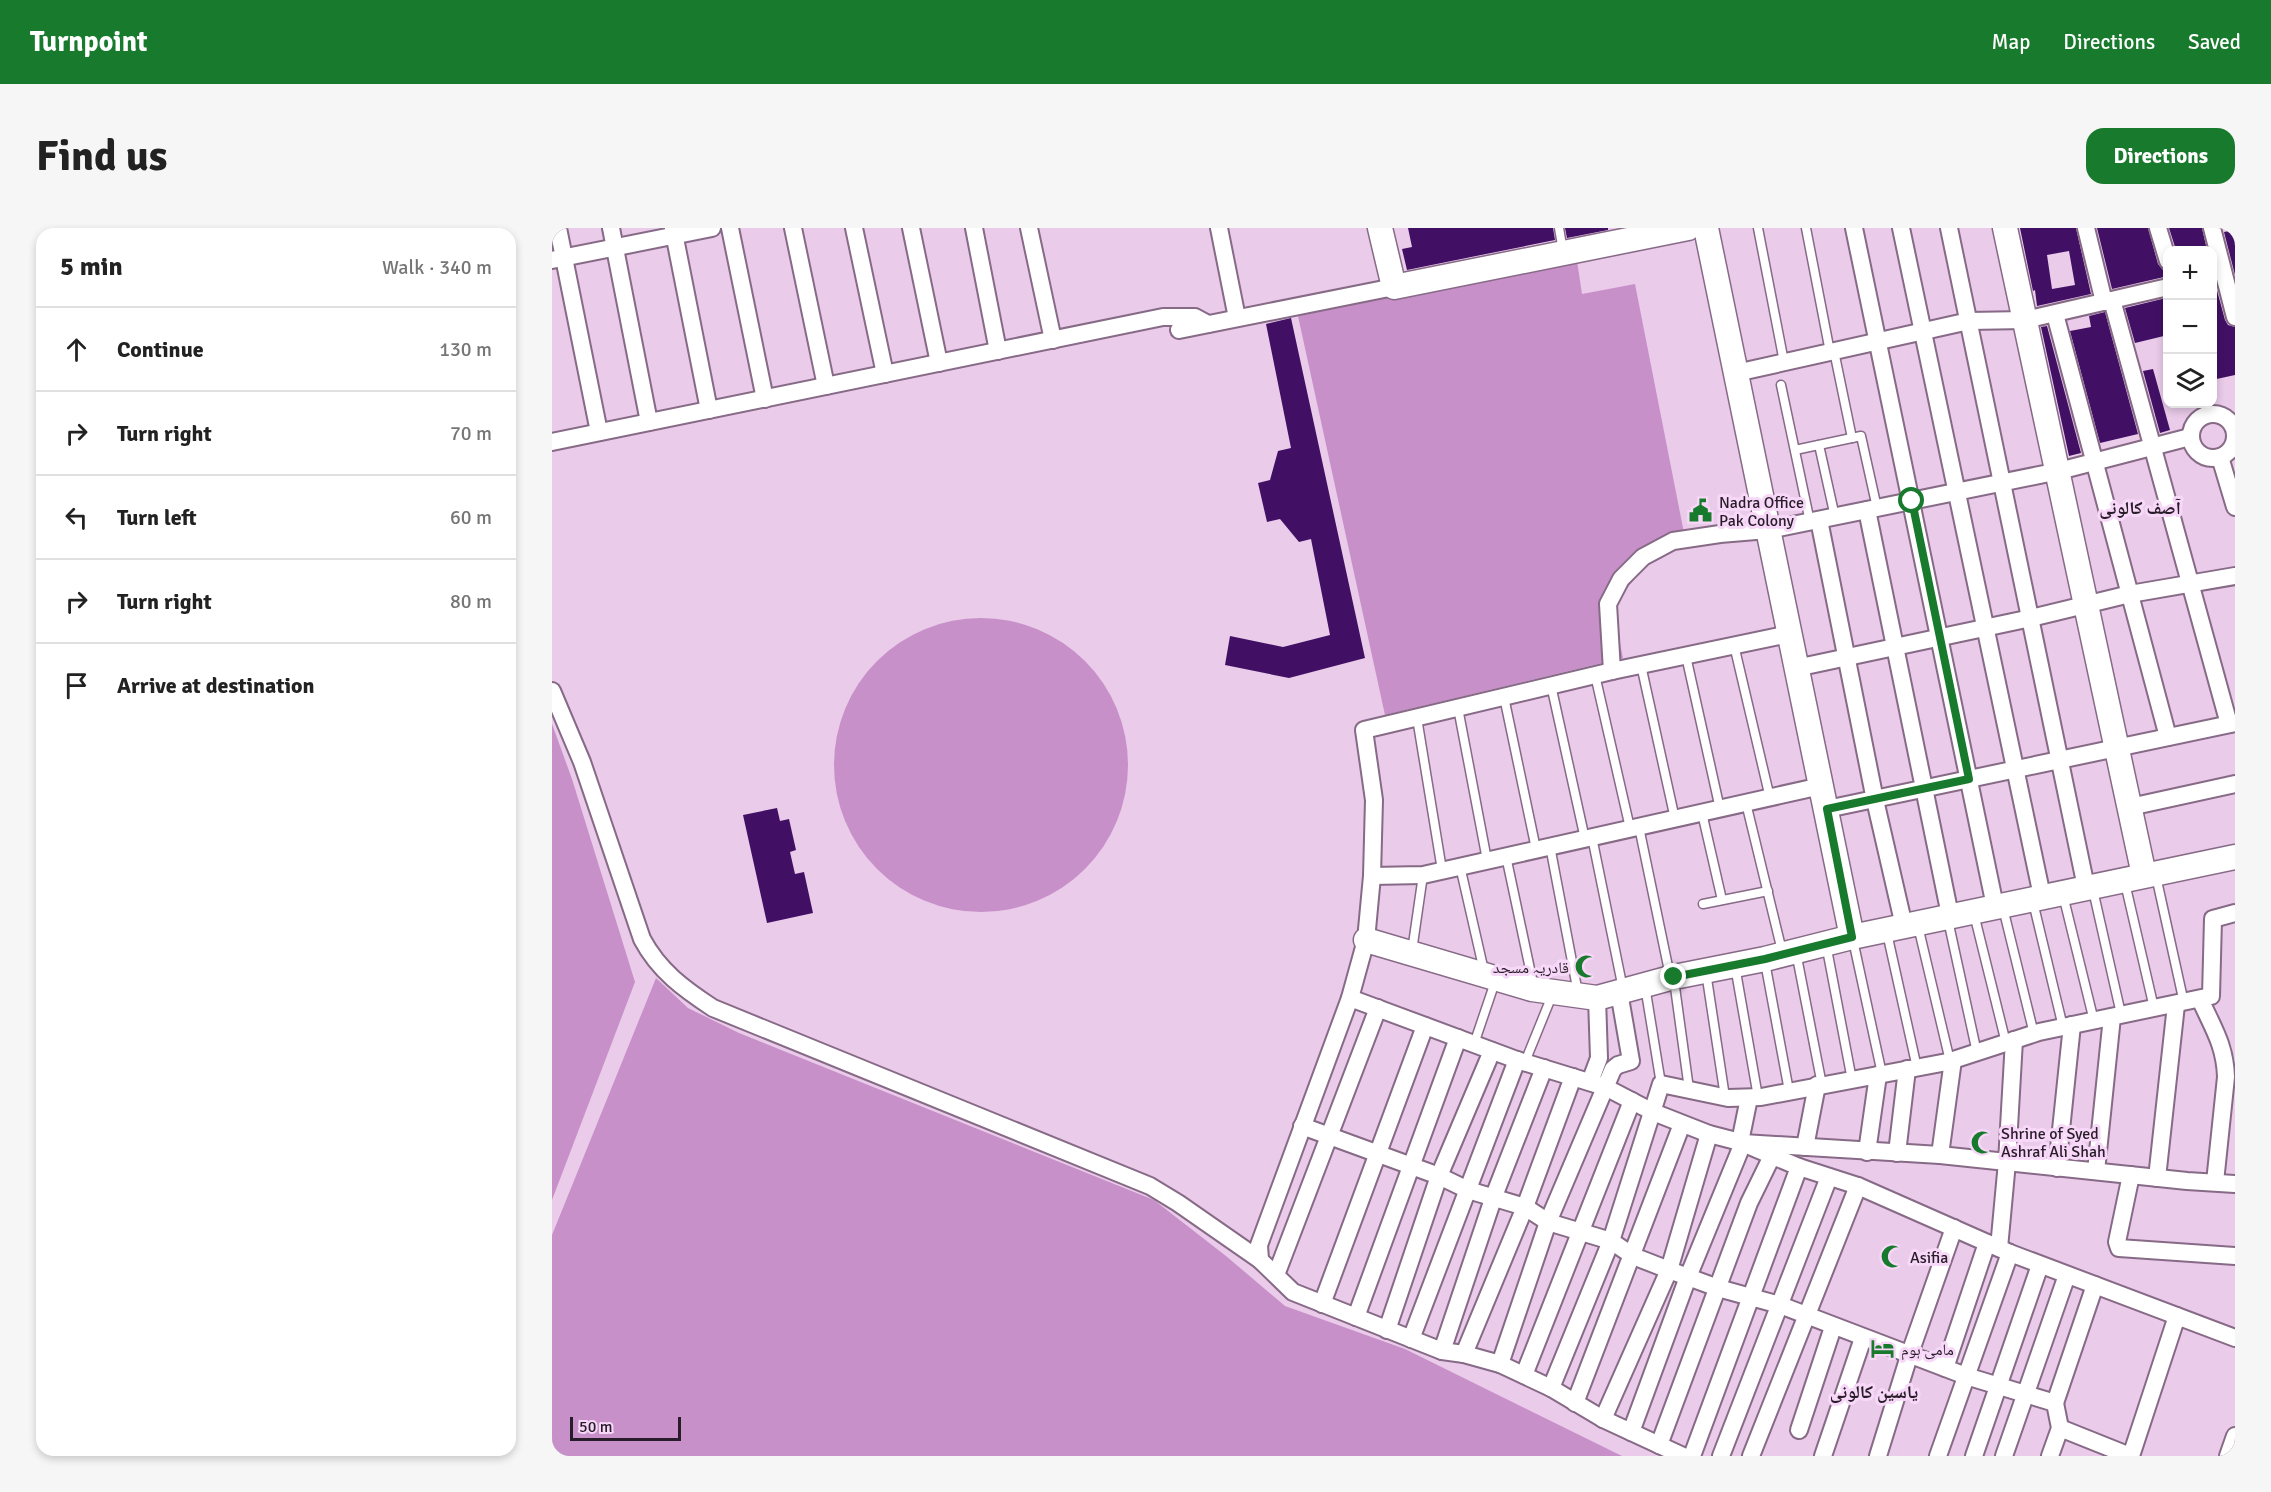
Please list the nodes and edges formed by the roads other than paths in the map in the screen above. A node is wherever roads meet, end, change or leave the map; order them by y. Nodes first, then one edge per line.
1 (558, 228) edge
2 (611, 228) edge
3 (712, 228) edge
4 (730, 228) edge
5 (793, 228) edge
6 (854, 228) edge
7 (911, 228) edge
8 (974, 228) edge
9 (1029, 228) edge
10 (1219, 228) edge
11 (1380, 228) edge
12 (1558, 228) edge
13 (1688, 228) edge
14 (1706, 228) edge
15 (1758, 228) edge
16 (1806, 228) edge
17 (1854, 228) edge
18 (1901, 228) edge
19 (1949, 228) edge
20 (2005, 228) edge
21 (2086, 228) edge
22 (2158, 228) edge
23 (2212, 228) edge
24 (674, 232) edge
25 (2163, 246) edge
26 (615, 247) junction
27 (1563, 253) junction
28 (558, 258) edge
29 (2223, 275) edge
30 (1394, 287) junction
31 (2163, 289) edge
32 (2108, 301) junction
33 (2055, 314) junction
34 (2235, 317) edge
35 (1237, 318) junction
36 (2025, 320) junction
37 (1969, 321) junction
38 (1208, 324) junction
39 (1179, 330) dead end
40 (1923, 331) junction
41 (1053, 340) junction
42 (1878, 342) junction
43 (998, 351) junction
44 (1832, 352) junction
45 (1784, 362) junction
46 (939, 363) junction
47 (1736, 373) junction
48 (885, 374) junction
49 (1781, 385) dead end
50 (826, 386) junction
51 (765, 399) junction
52 (2205, 409) edge
53 (709, 410) junction
54 (649, 422) junction
55 (2235, 431) edge
56 (599, 432) junction
57 (2190, 437) junction
58 (1852, 438) junction
59 (552, 442) edge
60 (1819, 445) junction
61 (2154, 447) junction
62 (1795, 450) junction
63 (2220, 457) junction
64 (2094, 462) junction
65 (2059, 471) junction
66 (2003, 481) junction
67 (1956, 492) junction
68 (1912, 501) junction
69 (2235, 507) edge
70 (1872, 509) junction
71 (1821, 519) junction
72 (1768, 530) junction
73 (2235, 576) edge
74 (2190, 582) junction
75 (2130, 594) junction
76 (2087, 605) junction
77 (2031, 618) junction
78 (1985, 628) junction
79 (1789, 634) junction
80 (1940, 638) junction
81 (1734, 645) junction
82 (1895, 647) junction
83 (1686, 656) junction
84 (1846, 657) junction
85 (1641, 665) junction
86 (1796, 668) junction
87 (1603, 673) junction
88 (1551, 685) junction
89 (552, 691) edge
90 (1504, 697) junction
91 (1458, 708) junction
92 (1417, 718) junction
93 (2232, 724) edge
94 (2168, 737) junction
95 (2117, 747) junction
96 (2060, 759) junction
97 (2016, 769) junction
98 (1969, 779) junction
99 (2235, 784) edge
100 (1821, 786) junction
101 (1924, 789) junction
102 (1770, 798) junction
103 (1875, 800) junction
104 (1746, 803) junction
105 (2130, 807) junction
106 (1720, 809) junction
107 (1827, 809) junction
108 (1702, 813) junction
109 (1675, 819) junction
110 (1635, 827) junction
111 (1589, 838) junction
112 (1543, 848) junction
113 (1506, 856) junction
114 (2235, 857) edge
115 (1487, 860) junction
116 (1460, 866) junction
117 (1443, 870) junction
118 (1423, 874) junction
119 (1372, 876) junction
120 (2141, 876) junction
121 (2089, 887) junction
122 (1768, 891) junction
123 (2046, 895) junction
124 (1722, 900) junction
125 (1703, 904) dead end
126 (1990, 907) junction
127 (2235, 913) edge
128 (1948, 916) junction
129 (1902, 926) junction
130 (1852, 937) junction
131 (1366, 940) junction
132 (1826, 944) junction
133 (1412, 953) junction
134 (1781, 955) junction
135 (1735, 965) junction
136 (1706, 972) junction
137 (1491, 977) junction
138 (1672, 977) junction
139 (1544, 991) junction
140 (1612, 992) junction
141 (1350, 998) junction
142 (2187, 1002) junction
143 (1378, 1008) junction
144 (2154, 1008) junction
145 (2116, 1015) junction
146 (2094, 1021) junction
147 (1425, 1026) junction
148 (2067, 1026) junction
149 (2034, 1034) junction
150 (1466, 1041) junction
151 (2010, 1041) junction
152 (1492, 1051) junction
153 (1977, 1053) junction
154 (1521, 1061) junction
155 (1952, 1061) junction
156 (1544, 1068) junction
157 (1912, 1069) junction
158 (1880, 1074) junction
159 (1573, 1077) junction
160 (1852, 1080) junction
161 (1661, 1084) junction
162 (1597, 1085) junction
163 (1820, 1085) junction
164 (1689, 1089) junction
165 (1790, 1091) junction
166 (1725, 1097) junction
167 (1754, 1098) junction
168 (1632, 1101) junction
169 (1653, 1112) junction
170 (1682, 1124) junction
171 (1302, 1126) junction
172 (1709, 1134) junction
173 (1328, 1136) junction
174 (1741, 1142) junction
175 (1805, 1147) junction
176 (1867, 1152) junction
177 (1897, 1153) junction
178 (1376, 1154) junction
179 (1940, 1155) junction
180 (1772, 1156) junction
181 (2007, 1162) junction
182 (1411, 1166) junction
183 (1799, 1167) junction
184 (2057, 1167) junction
185 (2096, 1171) junction
186 (2131, 1175) junction
187 (1439, 1176) junction
188 (1828, 1177) junction
189 (2157, 1178) junction
190 (2215, 1182) junction
191 (2235, 1184) edge
192 (1858, 1186) junction
193 (1468, 1190) junction
194 (1494, 1196) junction
195 (1525, 1208) junction
196 (1548, 1222) junction
197 (1954, 1227) junction
198 (1580, 1232) junction
199 (1611, 1242) junction
200 (1998, 1248) junction
201 (1633, 1256) junction
202 (2235, 1256) edge
203 (1260, 1260) junction
204 (2040, 1265) junction
205 (1669, 1270) junction
206 (1276, 1275) junction
207 (2067, 1275) junction
208 (1689, 1277) junction
209 (2095, 1285) junction
210 (1718, 1288) junction
211 (1751, 1296) junction
212 (1322, 1304) junction
213 (1780, 1305) junction
214 (1806, 1316) junction
215 (2177, 1316) junction
216 (1356, 1317) junction
217 (1833, 1327) junction
218 (1387, 1330) junction
219 (1863, 1338) junction
220 (2235, 1338) edge
221 (1411, 1340) junction
222 (1442, 1352) junction
223 (1464, 1354) junction
224 (1909, 1356) junction
225 (1500, 1364) junction
226 (1945, 1368) junction
227 (1524, 1375) junction
228 (1966, 1376) junction
229 (1998, 1386) junction
230 (1551, 1388) junction
231 (2024, 1395) junction
232 (1575, 1403) junction
233 (2055, 1403) junction
234 (1603, 1419) junction
235 (2060, 1428) junction
236 (1799, 1430) dead end
237 (1631, 1432) junction
238 (2235, 1436) edge
239 (1659, 1445) junction
240 (1683, 1456) edge
241 (1692, 1456) edge
242 (1721, 1456) edge
243 (1751, 1456) edge
244 (1823, 1456) edge
245 (1878, 1456) edge
246 (1938, 1456) edge
247 (1974, 1456) edge
248 (2004, 1456) edge
249 (2050, 1456) edge
250 (2131, 1456) edge
251 (2228, 1456) edge

1 - 28 street
2 - 26 street
3 - 24 street
4 - 51 street
5 - 50 street
6 - 48 street
7 - 46 street
8 - 43 street
9 - 41 street
10 - 35 street
11 - 30 street
12 - 27 lane
13 - 27 street
14 - 47 street
15 - 45 lane
16 - 44 lane
17 - 42 street
18 - 40 street
19 - 37 street
20 - 36 street
21 - 32 street
22 - 25 street
23 - 29 street
24 - 26 street
24 - 53 street
26 - 28 street
26 - 54 street
27 - 30 street
28 - 56 street
29 - 34 street
30 - 35 street
31 - 32 street
32 - 33 street
32 - 61 street
33 - 36 street
33 - 64 street
35 - 38 street
36 - 37 street
36 - 65 street
37 - 40 street
37 - 66 street
38 - 39 street
38 - 41 street
40 - 42 street
40 - 67 street
41 - 43 street
42 - 44 street
42 - 68 street
43 - 46 street
44 - 45 street
44 - 58 lane
45 - 47 street
46 - 48 street
47 - 72 street
48 - 50 street
49 - 62 lane
50 - 51 street
51 - 53 street
52 - 55 street
52 - 57 street
53 - 54 street
54 - 56 street
55 - 63 street
56 - 59 street
57 - 61 street
57 - 63 street
58 - 60 lane
58 - 70 lane
60 - 62 lane
60 - 71 lane
61 - 64 street
61 - 74 street
62 - 71 lane
63 - 69 street
64 - 65 street
64 - 75 street
65 - 66 street
65 - 76 street
66 - 67 street
66 - 77 street
67 - 68 street
67 - 78 street
68 - 70 street
68 - 80 street
70 - 71 street
70 - 82 street
71 - 72 street
71 - 84 street
72 - 79 street
72 - 87 street
73 - 74 street
74 - 75 street
74 - 93 street
75 - 76 street
75 - 94 street
76 - 77 street
76 - 95 street
77 - 78 street
77 - 96 street
78 - 80 street
78 - 97 street
79 - 81 street
79 - 86 street
80 - 82 street
80 - 98 street
81 - 83 street
81 - 102 lane
82 - 84 street
82 - 101 street
83 - 85 street
83 - 106 lane
84 - 86 street
84 - 103 street
85 - 87 street
85 - 109 lane
86 - 100 street
87 - 88 street
87 - 110 lane
88 - 90 street
88 - 111 lane
89 - 203 street
90 - 91 street
90 - 112 lane
91 - 92 street
91 - 115 lane
92 - 117 lane
92 - 119 street
93 - 94 street
94 - 95 street
95 - 96 street
95 - 105 street
96 - 97 street
96 - 121 street
97 - 98 street
97 - 123 street
98 - 101 street
98 - 126 street
99 - 105 street
100 - 102 street
100 - 107 street
101 - 103 street
101 - 128 street
102 - 104 street
103 - 107 street
103 - 129 street
104 - 106 street
104 - 122 lane
105 - 120 street
106 - 108 street
107 - 130 street
108 - 109 street
108 - 124 lane
109 - 110 street
110 - 111 street
110 - 138 lane
111 - 112 street
111 - 140 lane
112 - 113 street
112 - 140 lane
113 - 115 street
113 - 139 lane
114 - 120 street
115 - 116 street
116 - 117 street
116 - 137 lane
117 - 118 street
118 - 119 street
118 - 133 lane
119 - 131 street
120 - 121 street
120 - 142 lane
120 - 144 lane
121 - 123 street
121 - 145 lane
122 - 124 lane
122 - 134 lane
123 - 126 street
123 - 146 lane
123 - 148 lane
124 - 125 lane
126 - 128 street
126 - 149 lane
126 - 151 lane
127 - 142 street
128 - 129 street
128 - 153 lane
129 - 130 street
129 - 155 lane
129 - 157 lane
130 - 132 street
130 - 158 lane
131 - 133 street
131 - 141 street
132 - 134 street
132 - 160 lane
133 - 137 street
134 - 135 street
134 - 163 lane
134 - 165 lane
135 - 136 street
135 - 167 lane
136 - 138 street
136 - 166 lane
137 - 139 street
137 - 150 lane
138 - 140 street
138 - 164 lane
139 - 140 street
139 - 154 lane
140 - 161 lane
140 - 162 street
140 - 162 street
141 - 143 street
141 - 171 street
142 - 144 street
142 - 189 street
142 - 190 street
143 - 147 street
143 - 173 street
144 - 145 street
145 - 146 street
145 - 185 street
146 - 148 street
147 - 150 street
147 - 178 street
148 - 149 street
148 - 184 street
149 - 151 street
150 - 152 street
150 - 182 street
151 - 153 street
151 - 181 street
152 - 154 street
152 - 187 street
153 - 155 street
154 - 156 street
154 - 193 street
155 - 157 street
155 - 179 street
156 - 159 street
156 - 194 street
157 - 158 street
157 - 177 street
158 - 160 street
158 - 176 street
159 - 162 street
159 - 195 street
160 - 163 street
161 - 164 street
161 - 169 street
162 - 168 street
162 - 196 street
163 - 165 street
163 - 175 street
164 - 166 street
165 - 167 street
166 - 167 street
167 - 174 street
168 - 169 street
168 - 198 street
169 - 170 street
169 - 199 street
170 - 172 street
170 - 201 street
171 - 173 street
171 - 203 street
172 - 174 street
172 - 205 street
173 - 178 street
173 - 206 street
174 - 175 street
174 - 180 street
174 - 208 street
175 - 176 street
176 - 177 street
177 - 179 street
178 - 182 street
178 - 212 street
179 - 181 street
180 - 183 street
180 - 210 street
181 - 184 street
181 - 200 street
182 - 187 street
182 - 216 street
183 - 188 street
183 - 211 street
184 - 185 street
185 - 186 street
186 - 189 street
186 - 202 street
187 - 193 street
187 - 218 street
188 - 192 street
188 - 213 street
189 - 190 street
190 - 191 street
192 - 197 street
192 - 214 street
193 - 194 street
193 - 221 street
194 - 195 street
194 - 222 street
195 - 196 street
195 - 223 street
196 - 198 street
196 - 225 street
197 - 200 street
197 - 224 street
198 - 199 street
198 - 227 street
199 - 201 street
199 - 230 street
200 - 204 street
200 - 226 street
200 - 228 street
201 - 205 street
201 - 232 street
203 - 206 street
204 - 207 street
204 - 229 street
205 - 208 street
205 - 234 street
206 - 212 street
207 - 209 street
207 - 231 street
208 - 210 street
208 - 237 street
209 - 215 street
209 - 233 street
210 - 211 street
210 - 239 street
211 - 213 street
211 - 241 street
212 - 216 street
213 - 214 street
213 - 242 street
214 - 217 street
214 - 243 street
215 - 220 street
215 - 250 street
216 - 218 street
217 - 219 street
217 - 236 street
218 - 221 street
219 - 224 street
219 - 244 street
221 - 222 street
222 - 223 street
223 - 225 street
224 - 226 street
224 - 245 street
225 - 227 street
226 - 228 street
227 - 230 street
228 - 229 street
228 - 246 street
229 - 231 street
229 - 247 street
230 - 232 street
231 - 233 street
231 - 248 street
232 - 234 street
233 - 235 street
234 - 237 street
235 - 249 street
235 - 250 street
237 - 239 street
238 - 251 street
239 - 240 street

